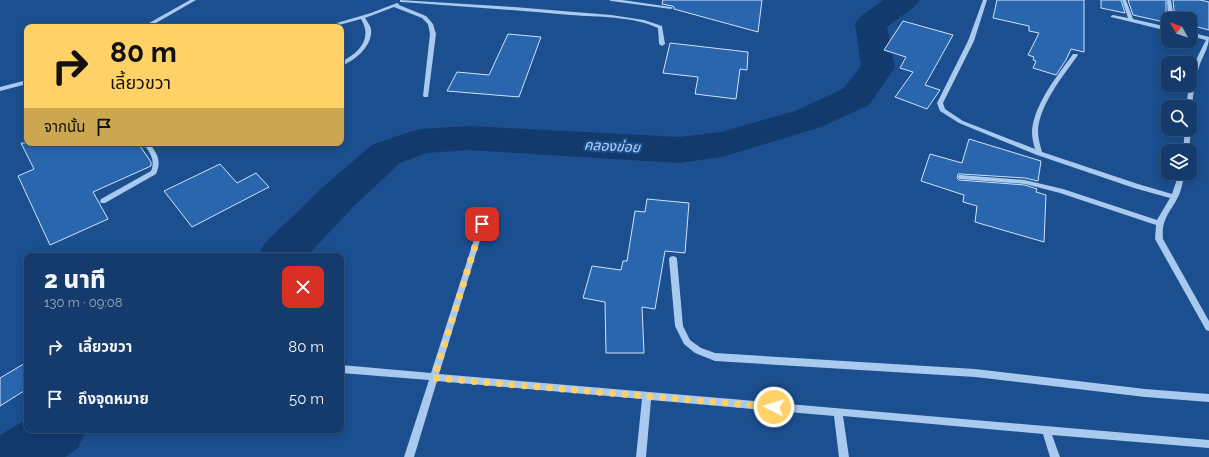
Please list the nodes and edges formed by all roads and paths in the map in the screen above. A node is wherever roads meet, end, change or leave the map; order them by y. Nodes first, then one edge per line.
1 (194, 0) edge
2 (611, 0) edge
3 (985, 0) edge
4 (1124, 0) edge
5 (1169, 0) edge
6 (404, 1) edge
7 (394, 5) junction
8 (671, 8) dead end
9 (1170, 12) edge
10 (1113, 16) dead end
11 (362, 17) junction
12 (1131, 20) junction
13 (151, 24) edge
14 (337, 24) edge
15 (1161, 27) edge
16 (1197, 36) edge
17 (1209, 39) edge
18 (662, 44) dead end
19 (1075, 55) dead end
20 (344, 62) edge
21 (24, 83) edge
22 (0, 89) edge
23 (426, 96) dead end
24 (1190, 100) edge
25 (148, 146) edge
26 (1039, 154) junction
27 (961, 177) dead end
28 (1180, 180) edge
29 (1174, 197) junction
30 (103, 201) dead end
31 (1158, 223) junction
32 (482, 224) dead end
33 (673, 259) dead end
34 (1209, 328) edge
35 (344, 369) edge
36 (434, 378) junction
37 (647, 396) junction
38 (1209, 398) edge
39 (838, 412) junction
40 (1046, 430) junction
41 (1209, 444) edge
42 (409, 457) edge
43 (641, 457) edge
44 (844, 457) edge
45 (1055, 457) edge

1 - 13 street
2 - 8 street
3 - 26 street
4 - 12 street
5 - 9 street
6 - 7 street
6 - 18 street
7 - 11 street
7 - 23 street
10 - 12 street
11 - 14 street
11 - 20 street
12 - 15 street
16 - 17 street
17 - 24 street
19 - 26 street
21 - 22 street
25 - 30 street
26 - 29 street
27 - 31 street
28 - 29 street
29 - 31 street
31 - 34 street
32 - 36 street
33 - 38 street
35 - 36 street
36 - 37 street
36 - 42 street
37 - 39 street
37 - 43 street
39 - 40 street
39 - 44 street
40 - 41 street
40 - 45 street

